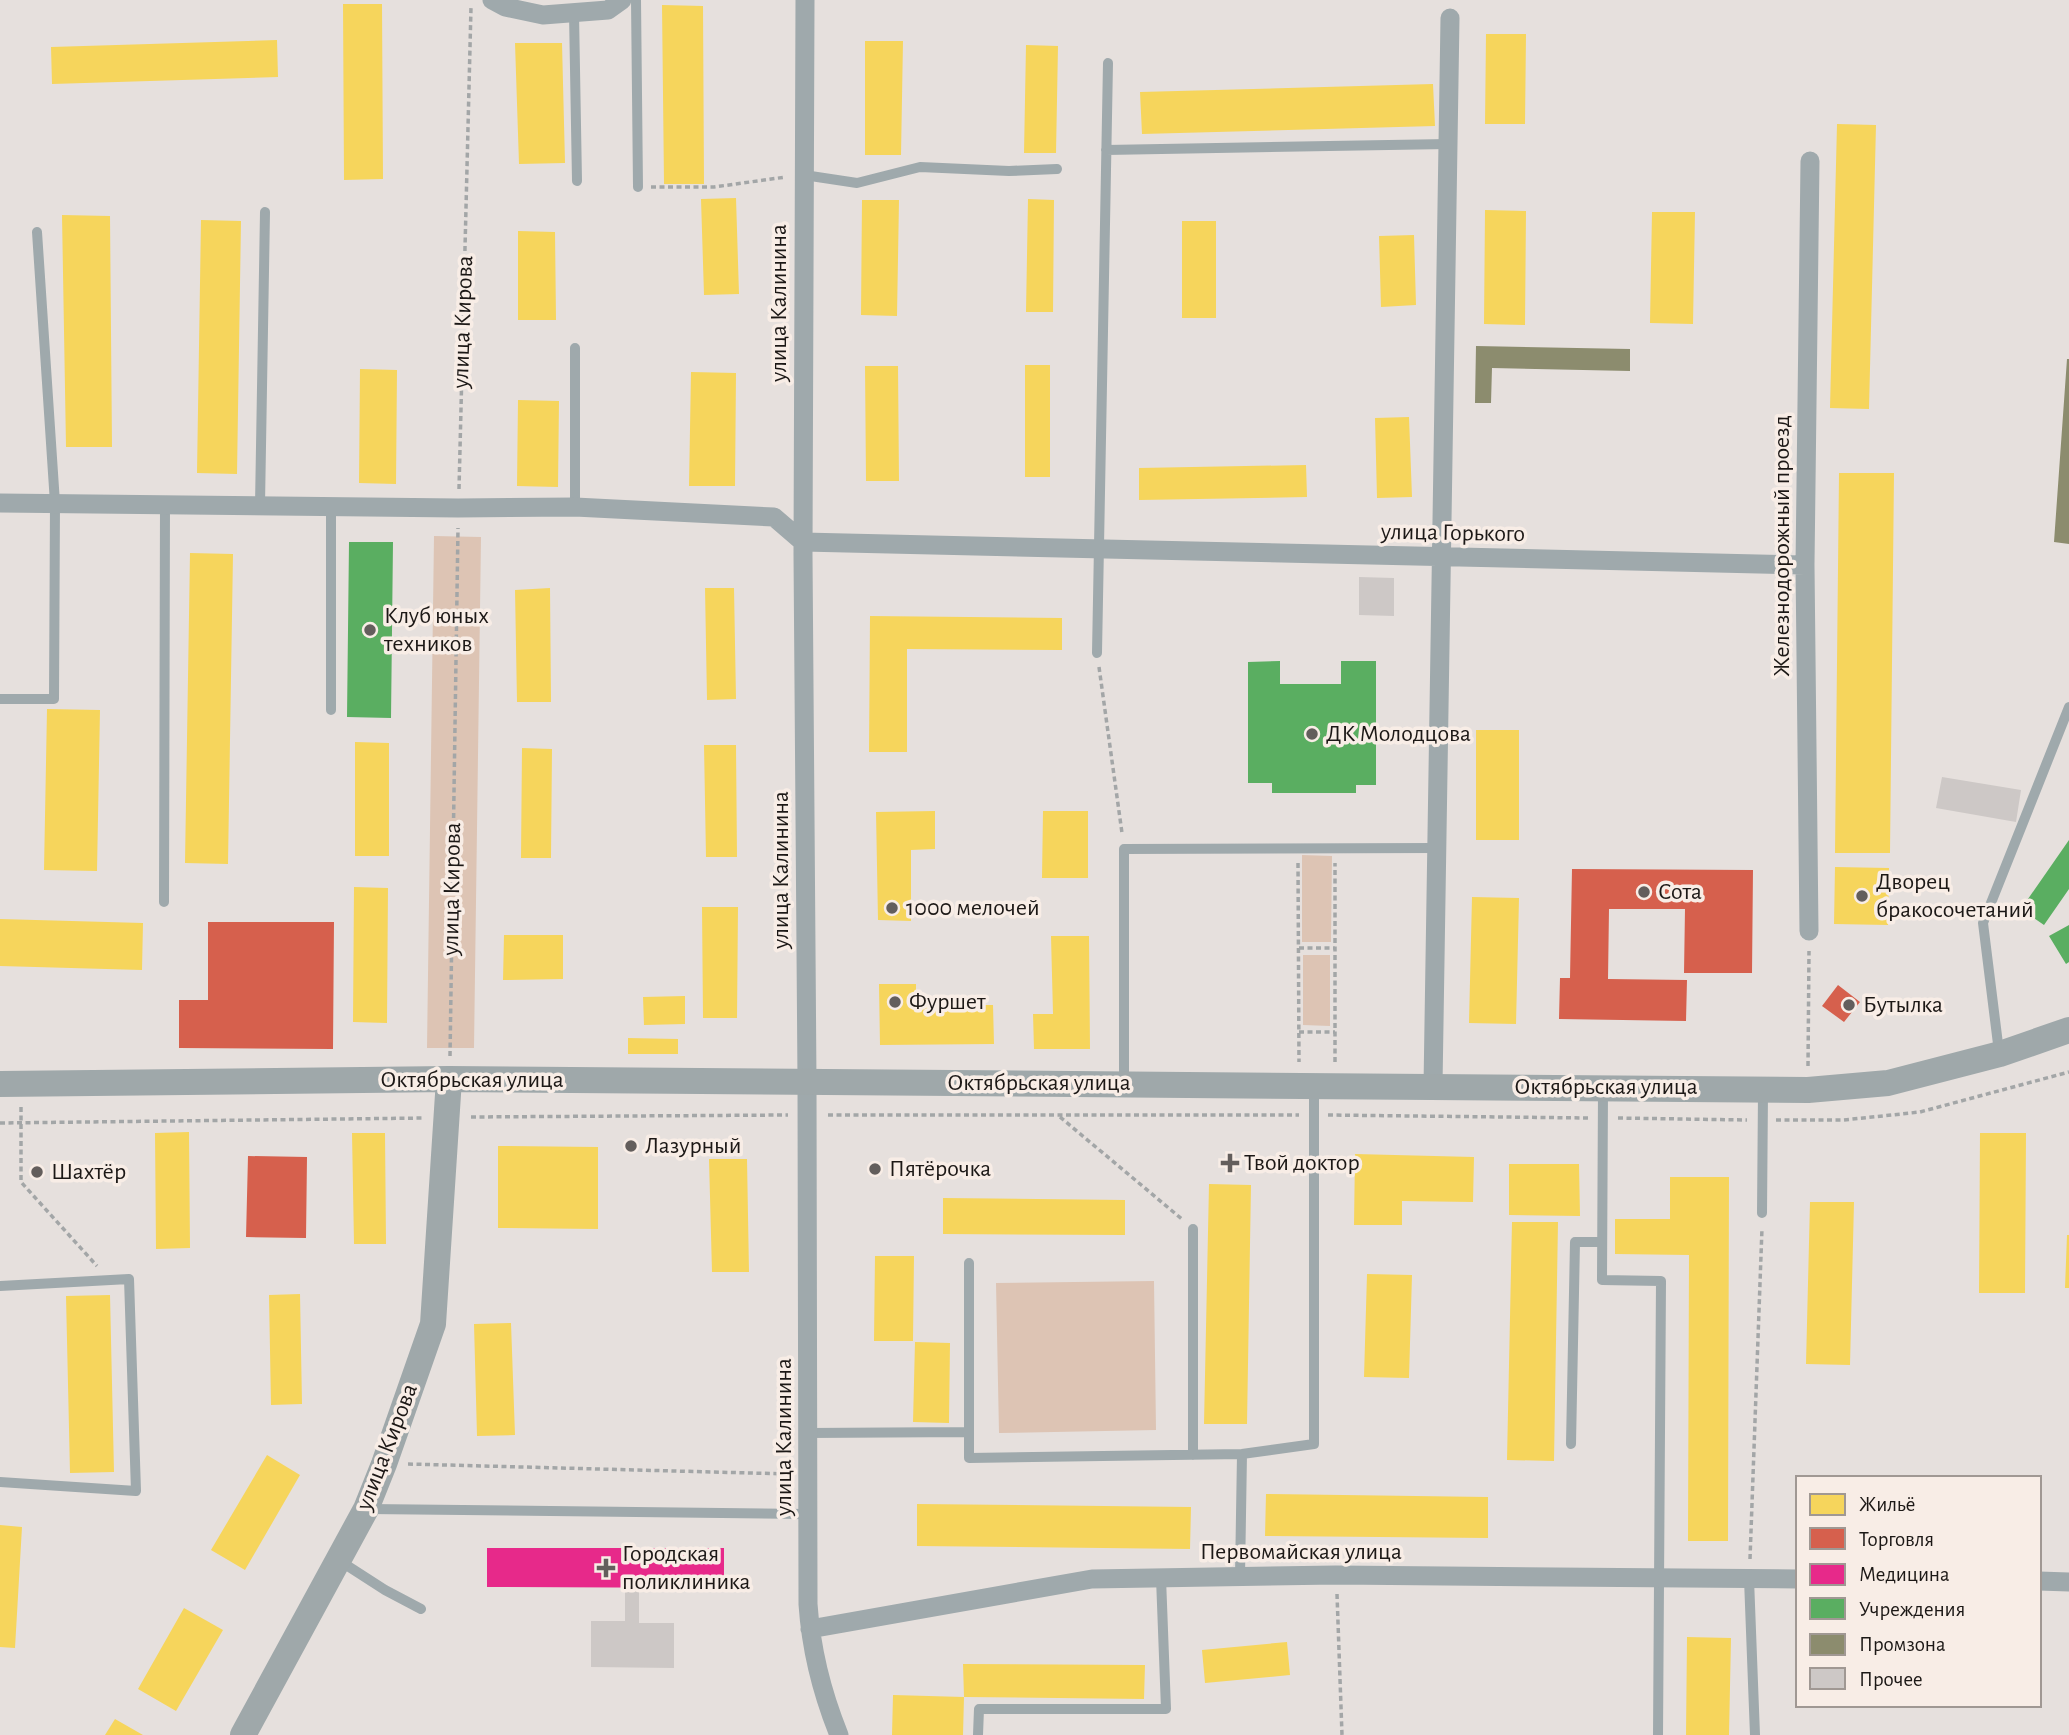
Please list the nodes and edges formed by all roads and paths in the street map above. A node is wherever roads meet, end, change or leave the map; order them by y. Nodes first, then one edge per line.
1 (472, 0) edge
2 (492, 0) edge
3 (622, 0) edge
4 (636, 0) edge
5 (804, 0) edge
6 (573, 13) junction
7 (1450, 18) dead end
8 (1108, 63) dead end
9 (1448, 144) junction
10 (1106, 150) junction
11 (1810, 161) dead end
12 (1057, 169) dead end
13 (804, 175) junction
14 (577, 181) dead end
15 (638, 187) joint
16 (265, 212) dead end
17 (37, 232) dead end
18 (575, 348) dead end
19 (0, 503) edge
20 (55, 503) junction
21 (165, 504) junction
22 (260, 505) junction
23 (331, 506) junction
24 (575, 506) junction
25 (458, 508) junction
26 (803, 542) junction
27 (1100, 548) junction
28 (1441, 558) junction
29 (1805, 565) junction
30 (1097, 653) joint
31 (0, 699) edge
32 (2069, 707) edge
33 (331, 710) dead end
34 (1124, 849) junction
35 (1298, 849) junction
36 (1335, 849) junction
37 (1437, 849) junction
38 (164, 902) dead end
39 (1809, 931) joint
40 (1298, 948) junction
41 (1335, 948) junction
42 (2069, 1030) edge
43 (1298, 1032) junction
44 (1335, 1032) junction
45 (2000, 1055) junction
46 (2069, 1072) edge
47 (449, 1079) junction
48 (807, 1082) junction
49 (0, 1084) edge
50 (1124, 1084) junction
51 (1316, 1085) junction
52 (1433, 1086) junction
53 (1603, 1087) junction
54 (1763, 1088) junction
55 (1808, 1090) junction
56 (807, 1115) junction
57 (1059, 1115) junction
58 (1314, 1115) junction
59 (448, 1118) junction
60 (1603, 1118) junction
61 (1762, 1120) junction
62 (21, 1122) junction
63 (0, 1123) edge
64 (1762, 1213) joint
65 (1193, 1229) joint
66 (1602, 1242) junction
67 (969, 1263) dead end
68 (110, 1280) junction
69 (0, 1286) edge
70 (969, 1432) junction
71 (808, 1433) junction
72 (1571, 1444) dead end
73 (1242, 1454) junction
74 (1193, 1455) junction
75 (384, 1464) junction
76 (808, 1474) junction
77 (0, 1482) edge
78 (366, 1510) junction
79 (808, 1514) junction
80 (338, 1560) junction
81 (1336, 1575) junction
82 (1240, 1576) junction
83 (1161, 1578) junction
84 (1659, 1578) junction
85 (1749, 1579) junction
86 (1796, 1579) edge
87 (2041, 1581) edge
88 (2069, 1582) edge
89 (421, 1609) dead end
90 (810, 1629) junction
91 (243, 1735) edge
92 (839, 1735) edge
93 (978, 1735) edge
94 (1342, 1735) edge
95 (1658, 1735) edge
96 (1755, 1735) edge

1 - 25 path, улица Кирова
2 - 6 street
3 - 6 street
4 - 15 lane
5 - 13 street, улица Калинина
6 - 14 lane
7 - 9 street
8 - 10 lane
9 - 10 lane
9 - 28 street
10 - 27 lane
11 - 29 street, Железнодорожный проезд
12 - 13 lane
13 - 15 path
13 - 26 street, улица Калинина
16 - 22 lane
17 - 20 lane
18 - 24 lane
19 - 20 street
20 - 21 street
20 - 31 lane
21 - 22 street
21 - 38 lane
22 - 23 street
23 - 25 street
23 - 33 lane
24 - 25 street
24 - 26 street
25 - 47 path, улица Кирова
26 - 27 street, улица Горького
26 - 48 street, улица Калинина
27 - 28 street, улица Горького
27 - 30 lane
28 - 29 street, улица Горького
28 - 37 street
29 - 39 street, Железнодорожный проезд
30 - 34 path
32 - 45 lane
34 - 35 lane
34 - 50 lane
35 - 36 lane
35 - 40 path
36 - 37 lane
36 - 41 path
37 - 52 street
39 - 55 path
40 - 41 path
40 - 43 path
41 - 44 path
42 - 45 main road, Октябрьская улица
43 - 44 path
43 - 51 path
44 - 51 path
45 - 55 main road, Октябрьская улица
46 - 61 path
47 - 48 main road, Октябрьская улица
47 - 49 main road, Октябрьская улица
47 - 59 main road, улица Кирова
48 - 50 main road, Октябрьская улица
48 - 56 street, улица Калинина
50 - 51 main road, Октябрьская улица
51 - 52 main road, Октябрьская улица
51 - 58 lane
52 - 53 main road, Октябрьская улица
53 - 54 main road, Октябрьская улица
53 - 60 lane
54 - 55 main road, Октябрьская улица
54 - 61 lane
56 - 57 path
56 - 59 path
56 - 71 street, улица Калинина
57 - 58 path
57 - 65 path
58 - 60 path
58 - 73 lane
59 - 62 path
59 - 75 main road, улица Кирова
60 - 61 path
60 - 66 lane
61 - 64 lane
62 - 63 path
62 - 68 path
64 - 85 path
65 - 74 lane
66 - 72 lane
66 - 84 lane
67 - 70 lane
68 - 69 lane
68 - 77 lane
70 - 71 lane
70 - 74 lane
71 - 76 street, улица Калинина
73 - 74 lane
73 - 82 lane
75 - 76 path
75 - 78 main road, улица Кирова
76 - 79 street, улица Калинина
78 - 79 lane
78 - 80 main road, улица Кирова
79 - 90 street, улица Калинина
80 - 89 lane
80 - 91 main road, улица Кирова
81 - 82 street, Первомайская улица
81 - 84 street, Первомайская улица
81 - 94 path
82 - 83 street, Первомайская улица
83 - 90 street, Первомайская улица
83 - 93 lane
84 - 85 street, Первомайская улица
84 - 95 lane
85 - 86 street, Первомайская улица
85 - 96 lane
87 - 88 street
90 - 92 street, улица Калинина

